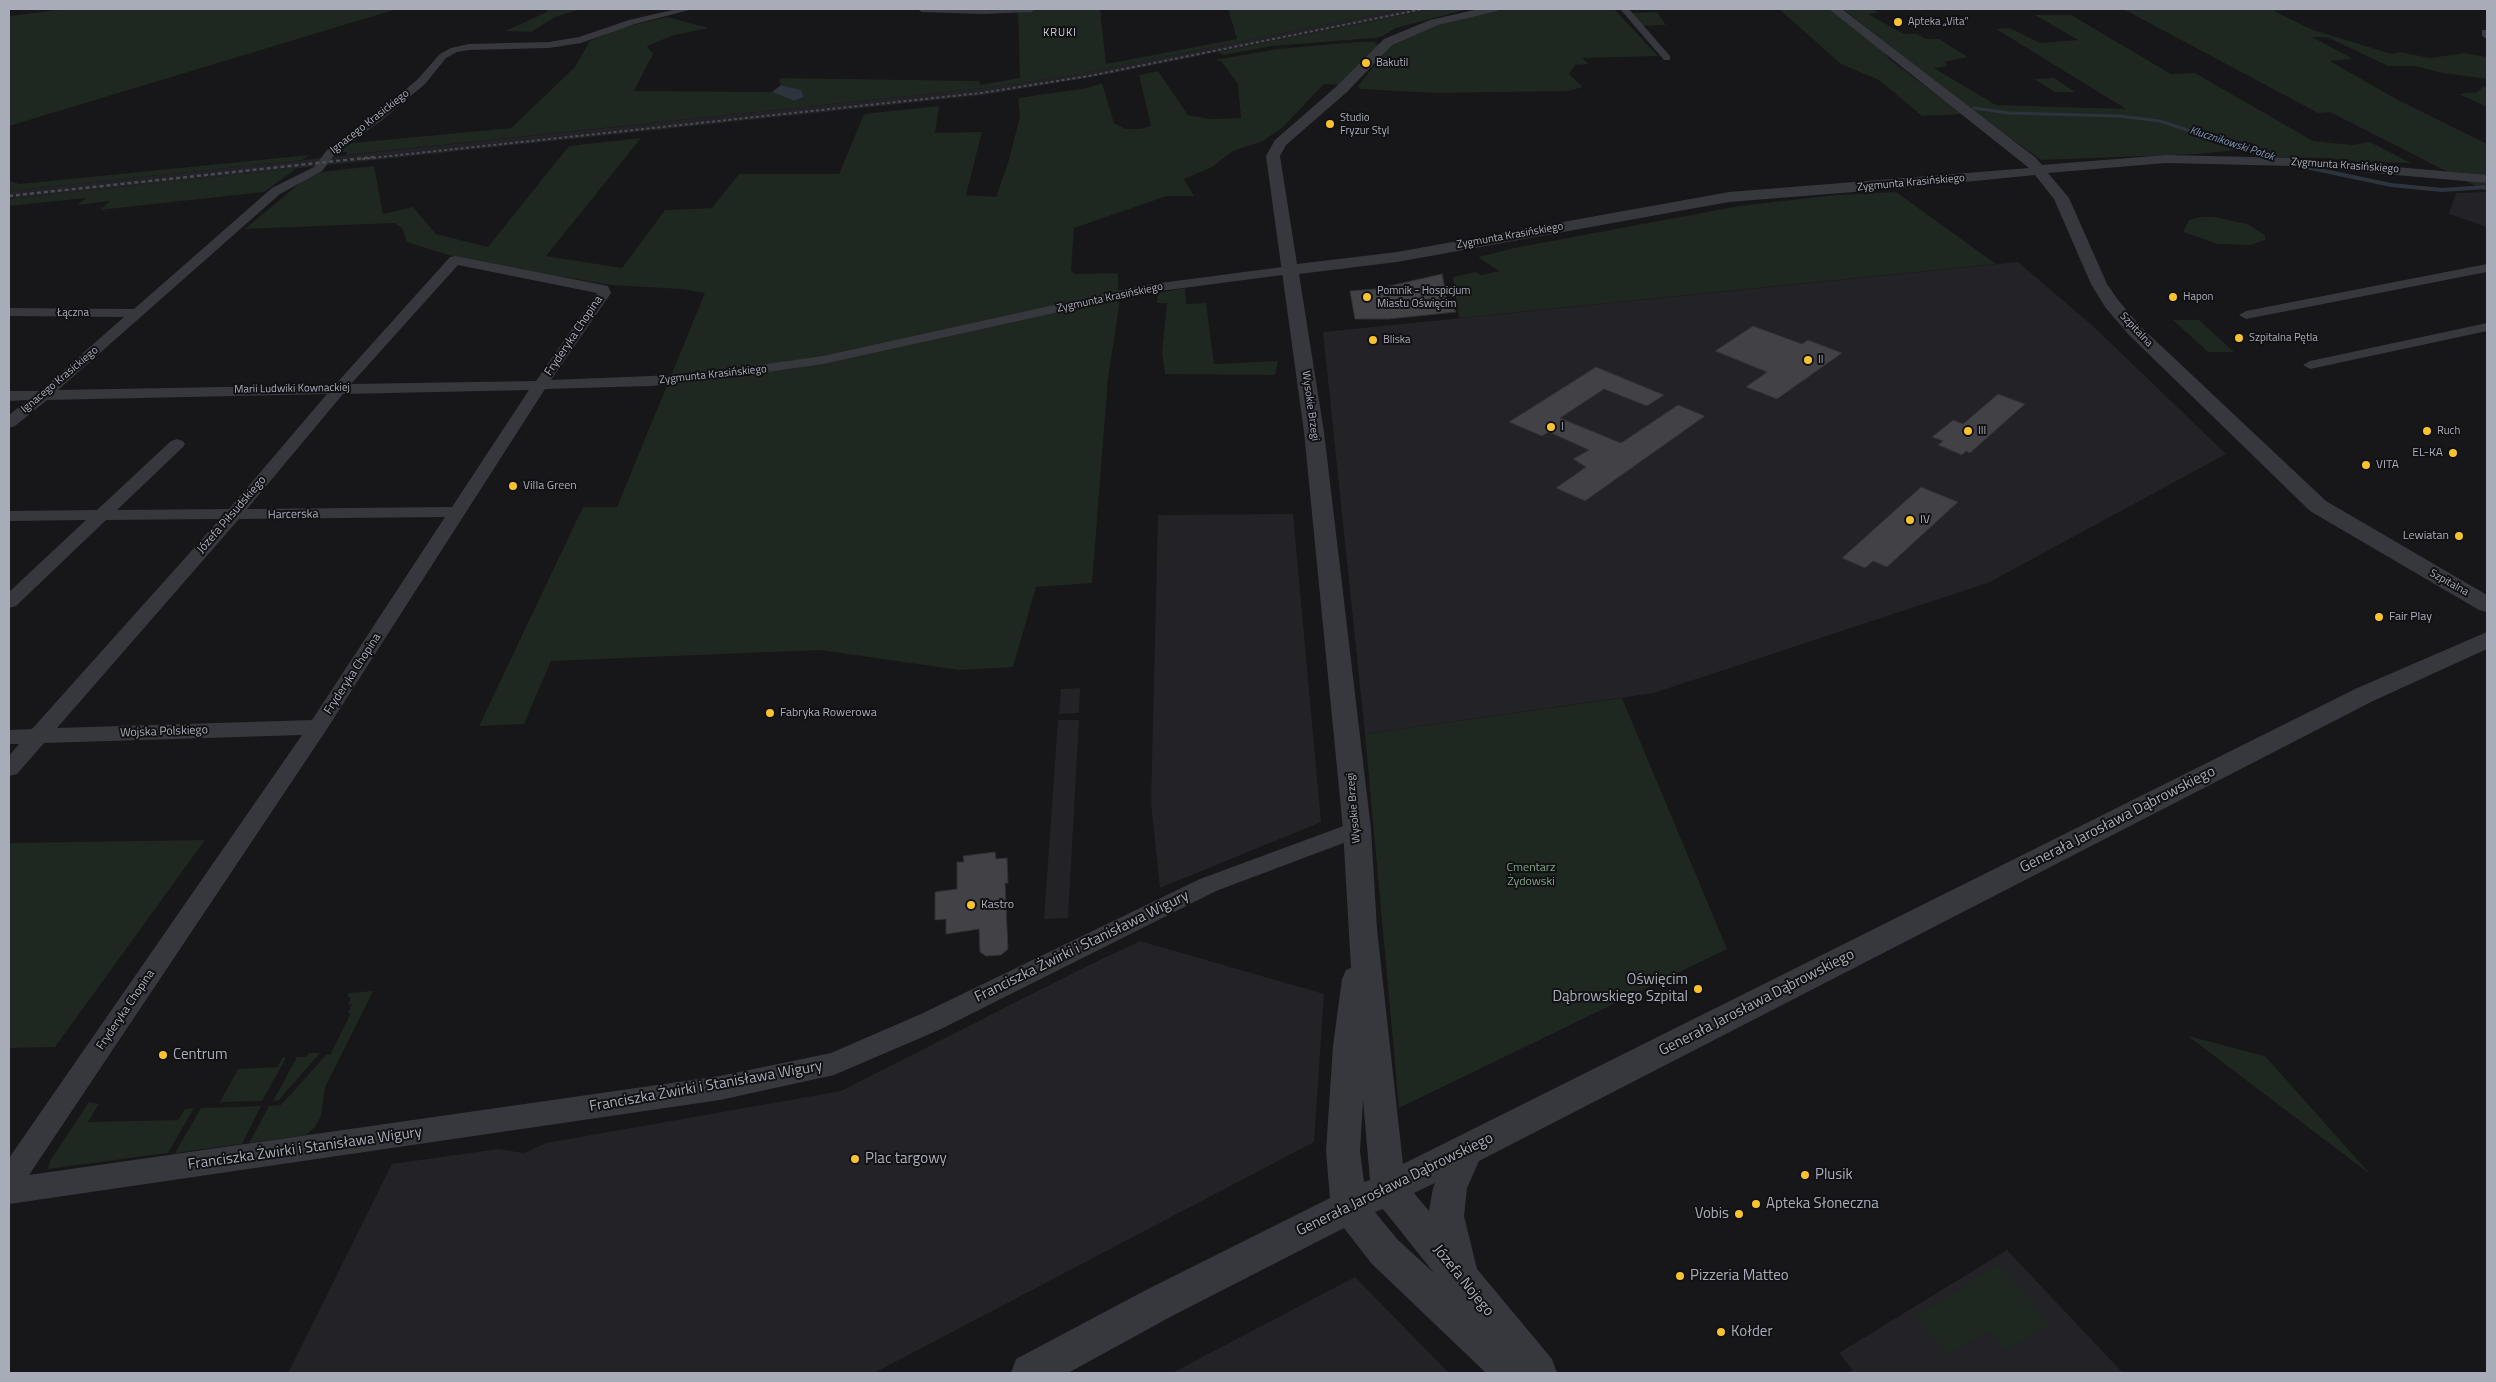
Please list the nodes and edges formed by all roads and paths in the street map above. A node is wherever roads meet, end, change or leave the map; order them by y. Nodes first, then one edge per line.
1 (688, 9) edge
2 (922, 9) edge
3 (1031, 9) edge
4 (1493, 9) edge
5 (1624, 9) edge
6 (1835, 9) edge
7 (1667, 58) dead end
8 (2040, 171) junction
9 (2487, 180) edge
10 (455, 260) joint
11 (2487, 268) edge
12 (1290, 270) junction
13 (9, 312) edge
14 (137, 313) junction
15 (2246, 315) dead end
16 (2487, 327) edge
17 (2310, 365) dead end
18 (540, 385) junction
19 (340, 388) junction
20 (44, 394) junction
21 (9, 396) edge
22 (9, 423) edge
23 (177, 444) dead end
24 (457, 512) junction
25 (9, 516) edge
26 (100, 516) junction
27 (232, 516) junction
28 (2394, 552) junction
29 (2487, 589) edge
30 (9, 602) edge
31 (2487, 605) edge
32 (2487, 640) edge
33 (2487, 653) edge
34 (2451, 655) junction
35 (318, 728) junction
36 (37, 736) junction
37 (9, 737) edge
38 (9, 769) edge
39 (1358, 829) junction
40 (1362, 929) junction
41 (1467, 1150) junction
42 (9, 1181) edge
43 (1388, 1188) junction
44 (9, 1192) edge
45 (1349, 1207) junction
46 (1460, 1277) junction
47 (1030, 1373) edge
48 (1514, 1373) edge
49 (1538, 1373) edge

1 - 14 street, Ignacego Krasickiego
2 - 3 street
4 - 12 street, Wysokie Brzegi
5 - 7 street
6 - 8 street, Szpitalna
8 - 9 street, Zygmunta Krasińskiego
8 - 12 street, Zygmunta Krasińskiego
8 - 28 street, Szpitalna
10 - 18 street, Fryderyka Chopina
10 - 19 street, Józefa Piłsudskiego
11 - 15 street
12 - 18 street, Zygmunta Krasińskiego
12 - 39 street, Wysokie Brzegi
13 - 14 street, Łączna
14 - 20 street, Ignacego Krasickiego
16 - 17 street
18 - 19 street, Marii Ludwiki Kownackiej
18 - 24 street, Fryderyka Chopina
19 - 20 street, Marii Ludwiki Kownackiej
19 - 27 street, Józefa Piłsudskiego
20 - 21 street, Marii Ludwiki Kownackiej
20 - 22 street, Ignacego Krasickiego
23 - 26 street
24 - 27 street, Harcerska
24 - 35 street, Fryderyka Chopina
25 - 26 street, Harcerska
26 - 27 street, Harcerska
26 - 30 street
27 - 36 street, Józefa Piłsudskiego
28 - 29 street
28 - 31 street, Szpitalna
32 - 34 street, Generała Jarosława Dąbrowskiego
33 - 34 street
34 - 41 street, Generała Jarosława Dąbrowskiego
35 - 36 street, Wojska Polskiego
35 - 42 street, Fryderyka Chopina
36 - 37 street, Wojska Polskiego
36 - 38 street, Józefa Piłsudskiego
39 - 40 street, Wysokie Brzegi
39 - 44 street, Franciszka Żwirki i Stanisława Wigury
40 - 43 street, Wysokie Brzegi
40 - 45 street, Wysokie Brzegi
41 - 43 street, Generała Jarosława Dąbrowskiego
41 - 46 street
43 - 45 street, Generała Jarosława Dąbrowskiego
43 - 46 street, Józefa Nojego
45 - 47 street, Generała Jarosława Dąbrowskiego
45 - 48 street, Józefa Nojego
46 - 49 street, Józefa Nojego

